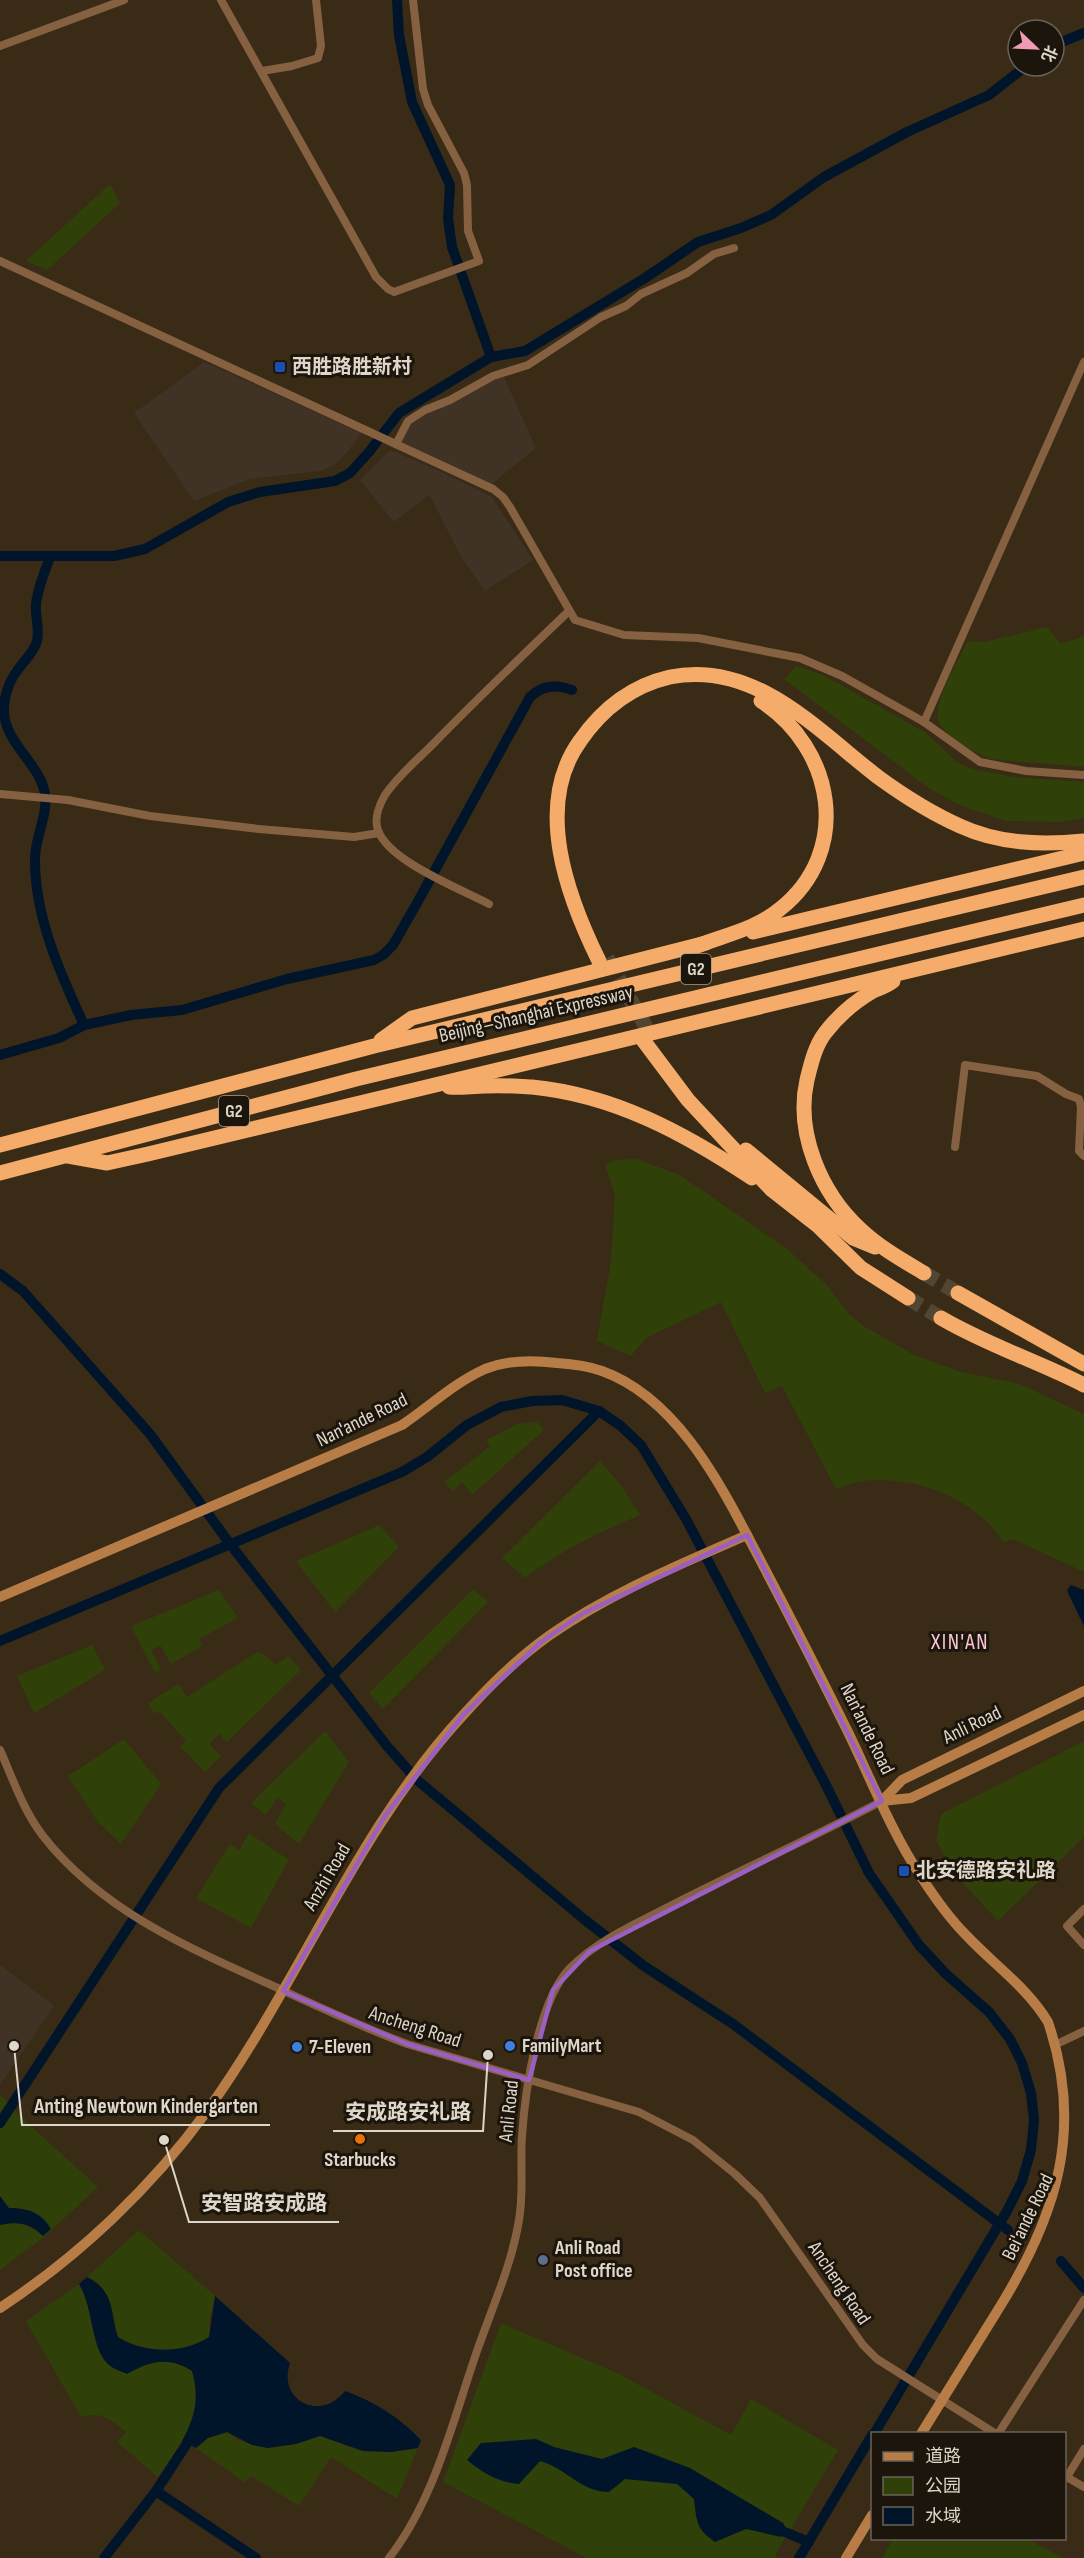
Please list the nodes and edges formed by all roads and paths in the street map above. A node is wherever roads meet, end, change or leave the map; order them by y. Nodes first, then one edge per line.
1 (124, 0) edge
2 (221, 0) edge
3 (316, 0) edge
4 (413, 0) edge
5 (0, 46) edge
6 (262, 71) junction
7 (734, 248) dead end
8 (0, 261) edge
9 (1084, 362) edge
10 (394, 443) junction
11 (569, 611) junction
12 (625, 700) junction
13 (924, 722) junction
14 (1084, 775) edge
15 (0, 794) edge
16 (379, 833) junction
17 (1084, 841) edge
18 (1084, 853) edge
19 (1077, 878) edge
20 (489, 904) dead end
21 (1084, 905) edge
22 (1084, 929) edge
23 (697, 946) junction
24 (603, 960) tunnel mouth
25 (905, 972) junction
26 (374, 1046) junction
27 (428, 1085) junction
28 (0, 1145) edge
29 (955, 1147) dead end
30 (62, 1156) junction
31 (1084, 1156) edge
32 (0, 1173) edge
33 (771, 1189) junction
34 (895, 1256) junction
35 (924, 1273) tunnel mouth
36 (958, 1293) tunnel mouth
37 (908, 1298) tunnel mouth
38 (941, 1318) tunnel mouth
39 (1084, 1364) edge
40 (1084, 1385) edge
41 (747, 1535) junction
42 (0, 1597) edge
43 (1084, 1691) edge
44 (1084, 1715) edge
45 (0, 1750) edge
46 (882, 1801) junction
47 (1084, 1909) edge
48 (1084, 1945) edge
49 (283, 1991) junction
50 (1084, 2031) edge
51 (1059, 2043) junction
52 (529, 2080) junction
53 (1076, 2108) dead end
54 (1071, 2166) dead end
55 (1083, 2301) edge
56 (0, 2308) edge
57 (942, 2400) junction
58 (922, 2432) edge
59 (995, 2432) edge
60 (998, 2432) edge
61 (1084, 2449) edge
62 (1066, 2476) edge
63 (1084, 2487) edge
64 (871, 2518) edge
65 (389, 2558) edge
66 (846, 2558) edge

1 - 5 street
2 - 6 street
3 - 6 street
4 - 6 street
7 - 10 street
8 - 10 street
9 - 13 street
10 - 11 street
11 - 13 street
11 - 16 street
12 - 17 highway
12 - 23 highway
12 - 24 highway
13 - 14 street
15 - 16 street
16 - 20 street
18 - 23 highway
19 - 26 highway, Beijing–Shanghai Expressway / G2
21 - 30 highway, Beijing–Shanghai Expressway / G2
22 - 25 highway
23 - 26 highway
25 - 27 highway
25 - 34 highway
26 - 28 highway, Beijing–Shanghai Expressway / G2
27 - 30 highway
27 - 33 highway
29 - 31 street
30 - 32 highway, Beijing–Shanghai Expressway / G2
33 - 34 highway
33 - 37 highway
34 - 35 highway
36 - 39 highway
38 - 40 highway
41 - 42 street, Nan'ande Road
41 - 46 street, Nan'ande Road
41 - 49 street, Anzhi Road
43 - 46 street, Anli Road
44 - 46 street, Anli Road
45 - 49 street, Ancheng Road
46 - 51 street
46 - 52 street, Anli Road
47 - 48 street
49 - 52 street, Ancheng Road
49 - 56 street, Anzhi Road
50 - 51 street
51 - 53 street
52 - 57 street, Ancheng Road
52 - 65 street, Anli Road
54 - 57 street, Bei'ande Road
55 - 60 street
57 - 58 street, Bei'ande Road
57 - 59 street, Ancheng Road
61 - 62 street
62 - 63 street
64 - 66 street

